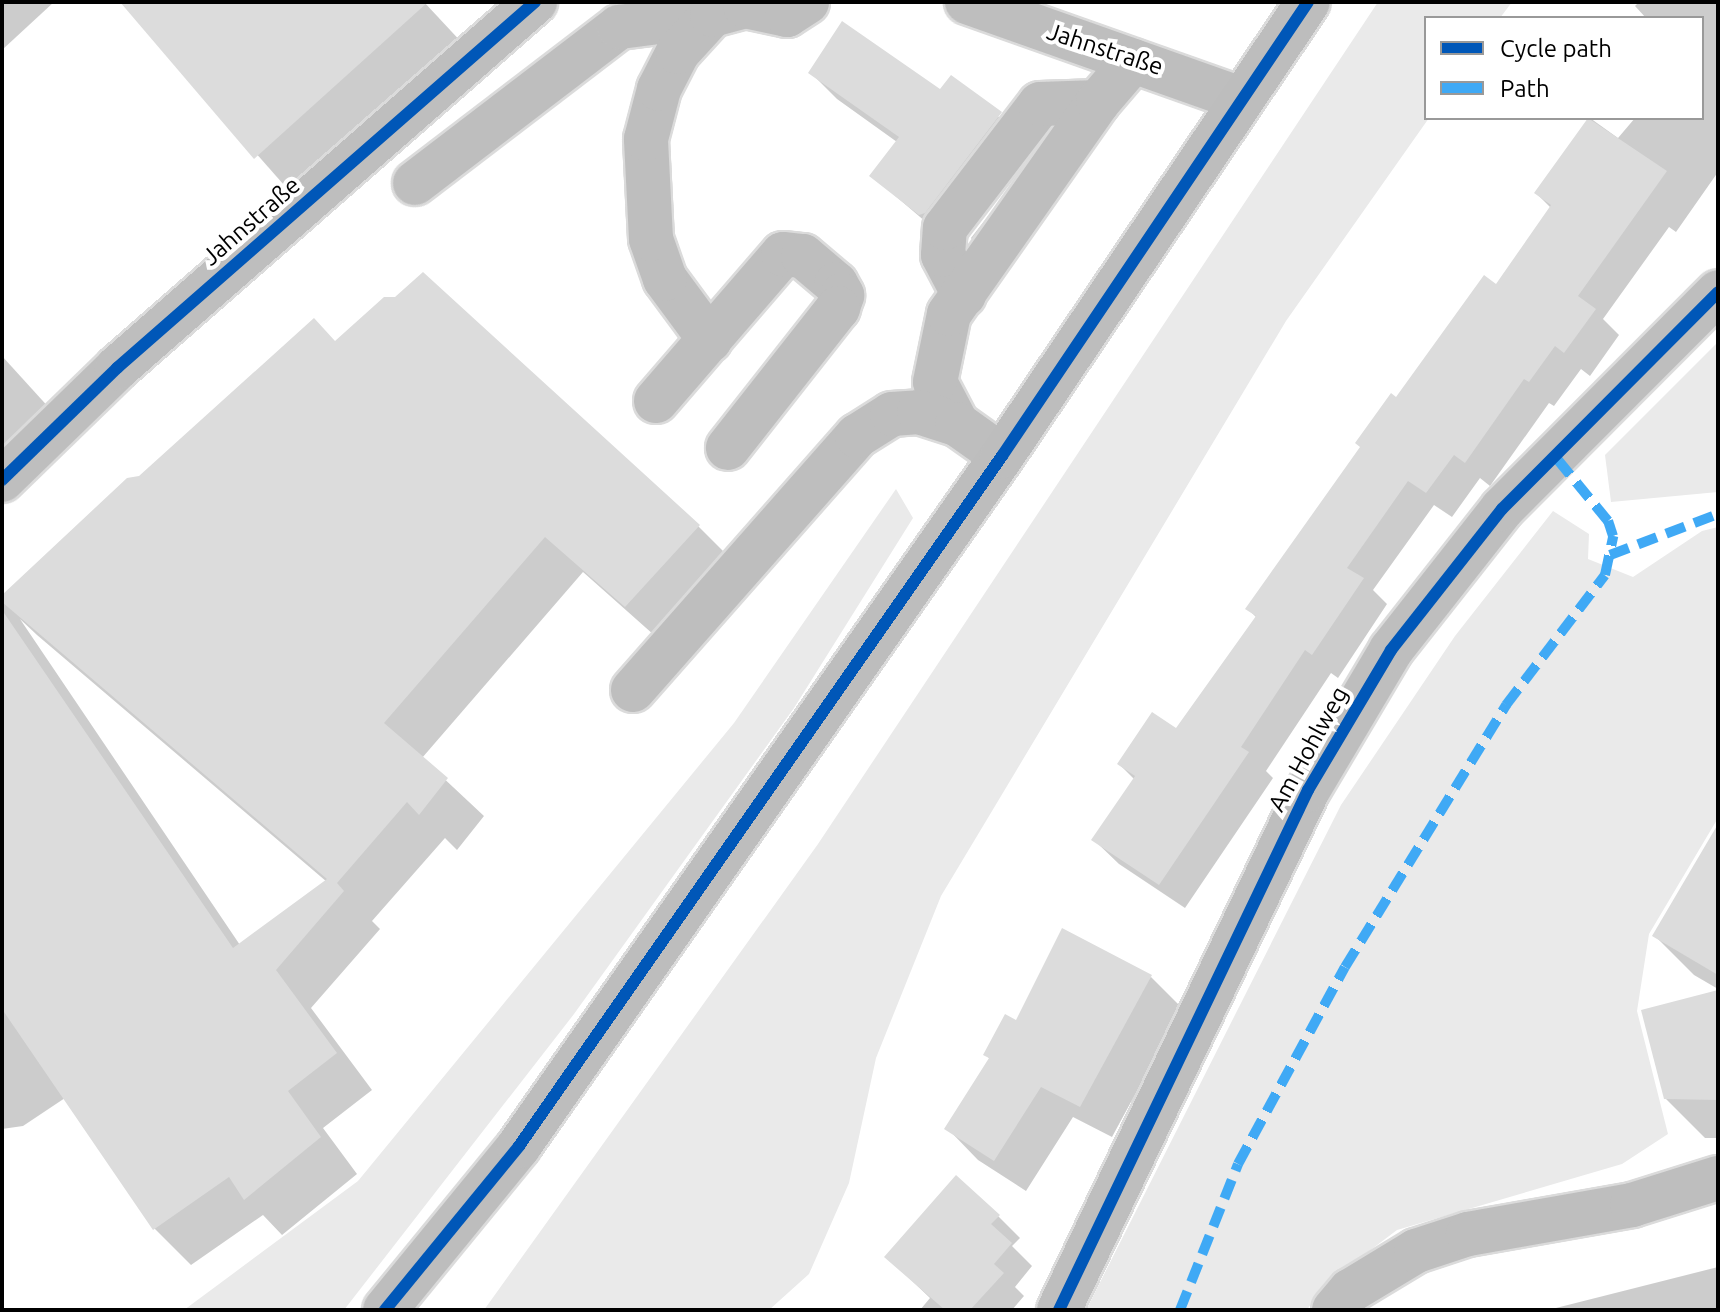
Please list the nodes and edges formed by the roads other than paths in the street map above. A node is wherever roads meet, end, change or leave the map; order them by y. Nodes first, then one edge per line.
1 (535, 2) edge
2 (807, 2) edge
3 (967, 2) edge
4 (1308, 2) edge
5 (712, 15) junction
6 (1133, 61) junction
7 (1241, 99) junction
8 (415, 183) dead end
9 (1718, 292) edge
10 (710, 340) junction
11 (656, 401) dead end
12 (957, 424) junction
13 (728, 448) dead end
14 (1002, 456) junction
15 (2, 480) edge
16 (633, 690) dead end
17 (1718, 1178) edge
18 (385, 1310) edge
19 (1059, 1310) edge
20 (1334, 1310) edge

1 - 15 street, Jahnstraße
2 - 5 street
3 - 6 street, Jahnstraße
4 - 7 main road
5 - 8 street
5 - 10 street
6 - 7 street, Jahnstraße
6 - 12 street
7 - 14 main road
9 - 19 street, Am Hohlweg
10 - 11 street
10 - 13 street
12 - 14 street
12 - 16 street
14 - 18 main road
17 - 20 street

